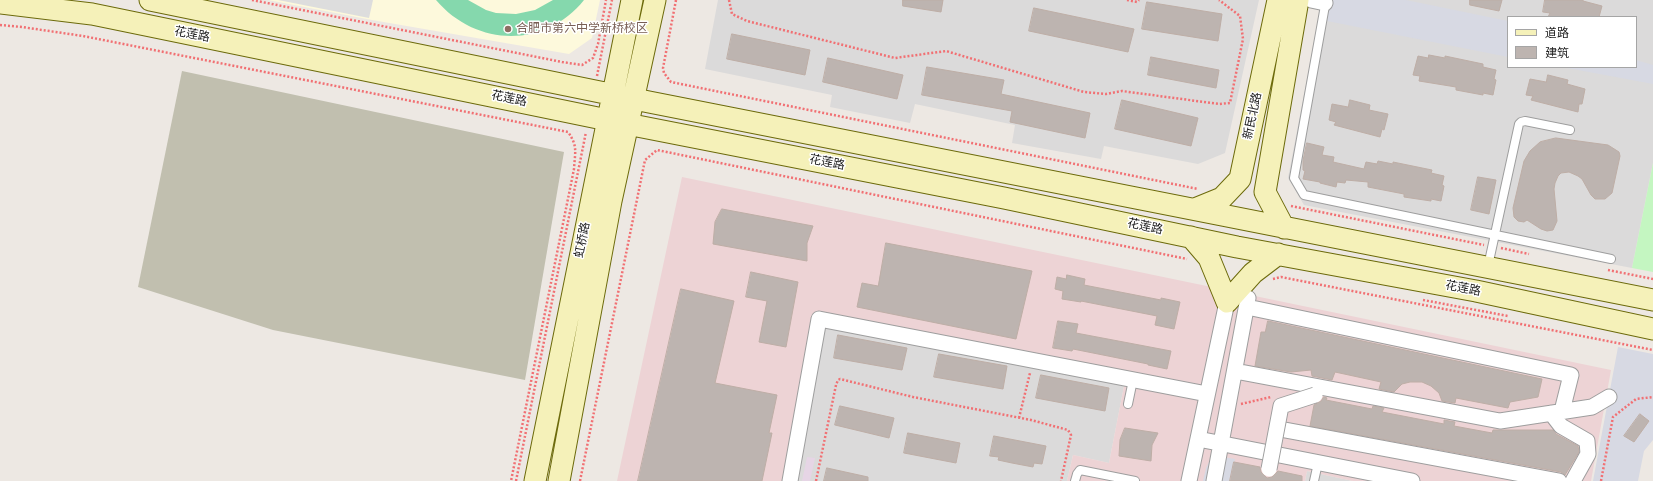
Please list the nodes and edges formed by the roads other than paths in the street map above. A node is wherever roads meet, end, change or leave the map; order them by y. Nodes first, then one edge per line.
1 (150, 0) edge
2 (655, 0) edge
3 (1278, 0) edge
4 (1298, 0) edge
5 (1321, 1) edge
6 (0, 3) edge
7 (630, 8) edge
8 (650, 22) junction
9 (526, 78) junction
10 (603, 93) junction
11 (634, 99) junction
12 (521, 102) junction
13 (714, 115) junction
14 (598, 117) junction
15 (627, 124) junction
16 (1570, 130) dead end
17 (709, 140) junction
18 (601, 198) junction
19 (1195, 209) junction
20 (1284, 228) junction
21 (1495, 235) junction
22 (1191, 237) junction
23 (1278, 254) junction
24 (1611, 259) dead end
25 (1488, 267) junction
26 (1653, 300) edge
27 (1241, 302) junction
28 (1653, 329) edge
29 (1235, 371) junction
30 (1133, 380) junction
31 (1207, 394) junction
32 (1315, 396) dead end
33 (1609, 397) dead end
34 (1128, 404) dead end
35 (1557, 412) junction
36 (1285, 430) dead end
37 (1198, 439) junction
38 (1221, 444) junction
39 (1318, 463) junction
40 (1269, 469) dead end
41 (535, 481) edge
42 (559, 481) edge
43 (790, 481) edge
44 (1075, 481) edge
45 (1135, 481) edge
46 (1190, 481) edge
47 (1214, 481) edge
48 (1314, 481) edge
49 (1412, 481) edge
50 (1559, 481) edge
51 (1573, 481) edge

1 - 9 main road, 花莲路
2 - 8 main road, 虹桥路
3 - 19 main road, 新民北路
4 - 20 main road, 新民北路
5 - 21 lane
6 - 12 main road, 花莲路
7 - 8 main road
7 - 10 main road, 虹桥路
8 - 11 main road, 虹桥路
9 - 10 main road, 花莲路
9 - 12 main road
10 - 11 main road, 花莲路
10 - 14 main road, 虹桥路
11 - 13 main road, 花莲路
11 - 15 main road, 虹桥路
12 - 14 main road, 花莲路
13 - 17 main road
13 - 19 main road, 花莲路
14 - 15 main road, 花莲路
14 - 18 main road, 虹桥路
15 - 17 main road, 花莲路
15 - 18 main road, 虹桥路
16 - 21 lane
17 - 22 main road, 花莲路
18 - 41 main road, 虹桥路
18 - 42 main road, 虹桥路
19 - 20 main road, 花莲路
20 - 25 main road, 花莲路
21 - 24 lane
21 - 25 lane
22 - 23 main road, 花莲路
22 - 27 main road
23 - 27 main road
23 - 28 main road, 花莲路
25 - 26 main road, 花莲路
27 - 29 street
27 - 31 street
27 - 35 street
29 - 35 street
29 - 38 street
30 - 31 street
30 - 34 lane
30 - 43 street
31 - 37 street
32 - 40 street, bridge
33 - 35 street
35 - 51 street
36 - 50 street
37 - 38 street
37 - 46 street
38 - 39 street
38 - 47 street
39 - 48 lane
39 - 49 street
44 - 45 lane

